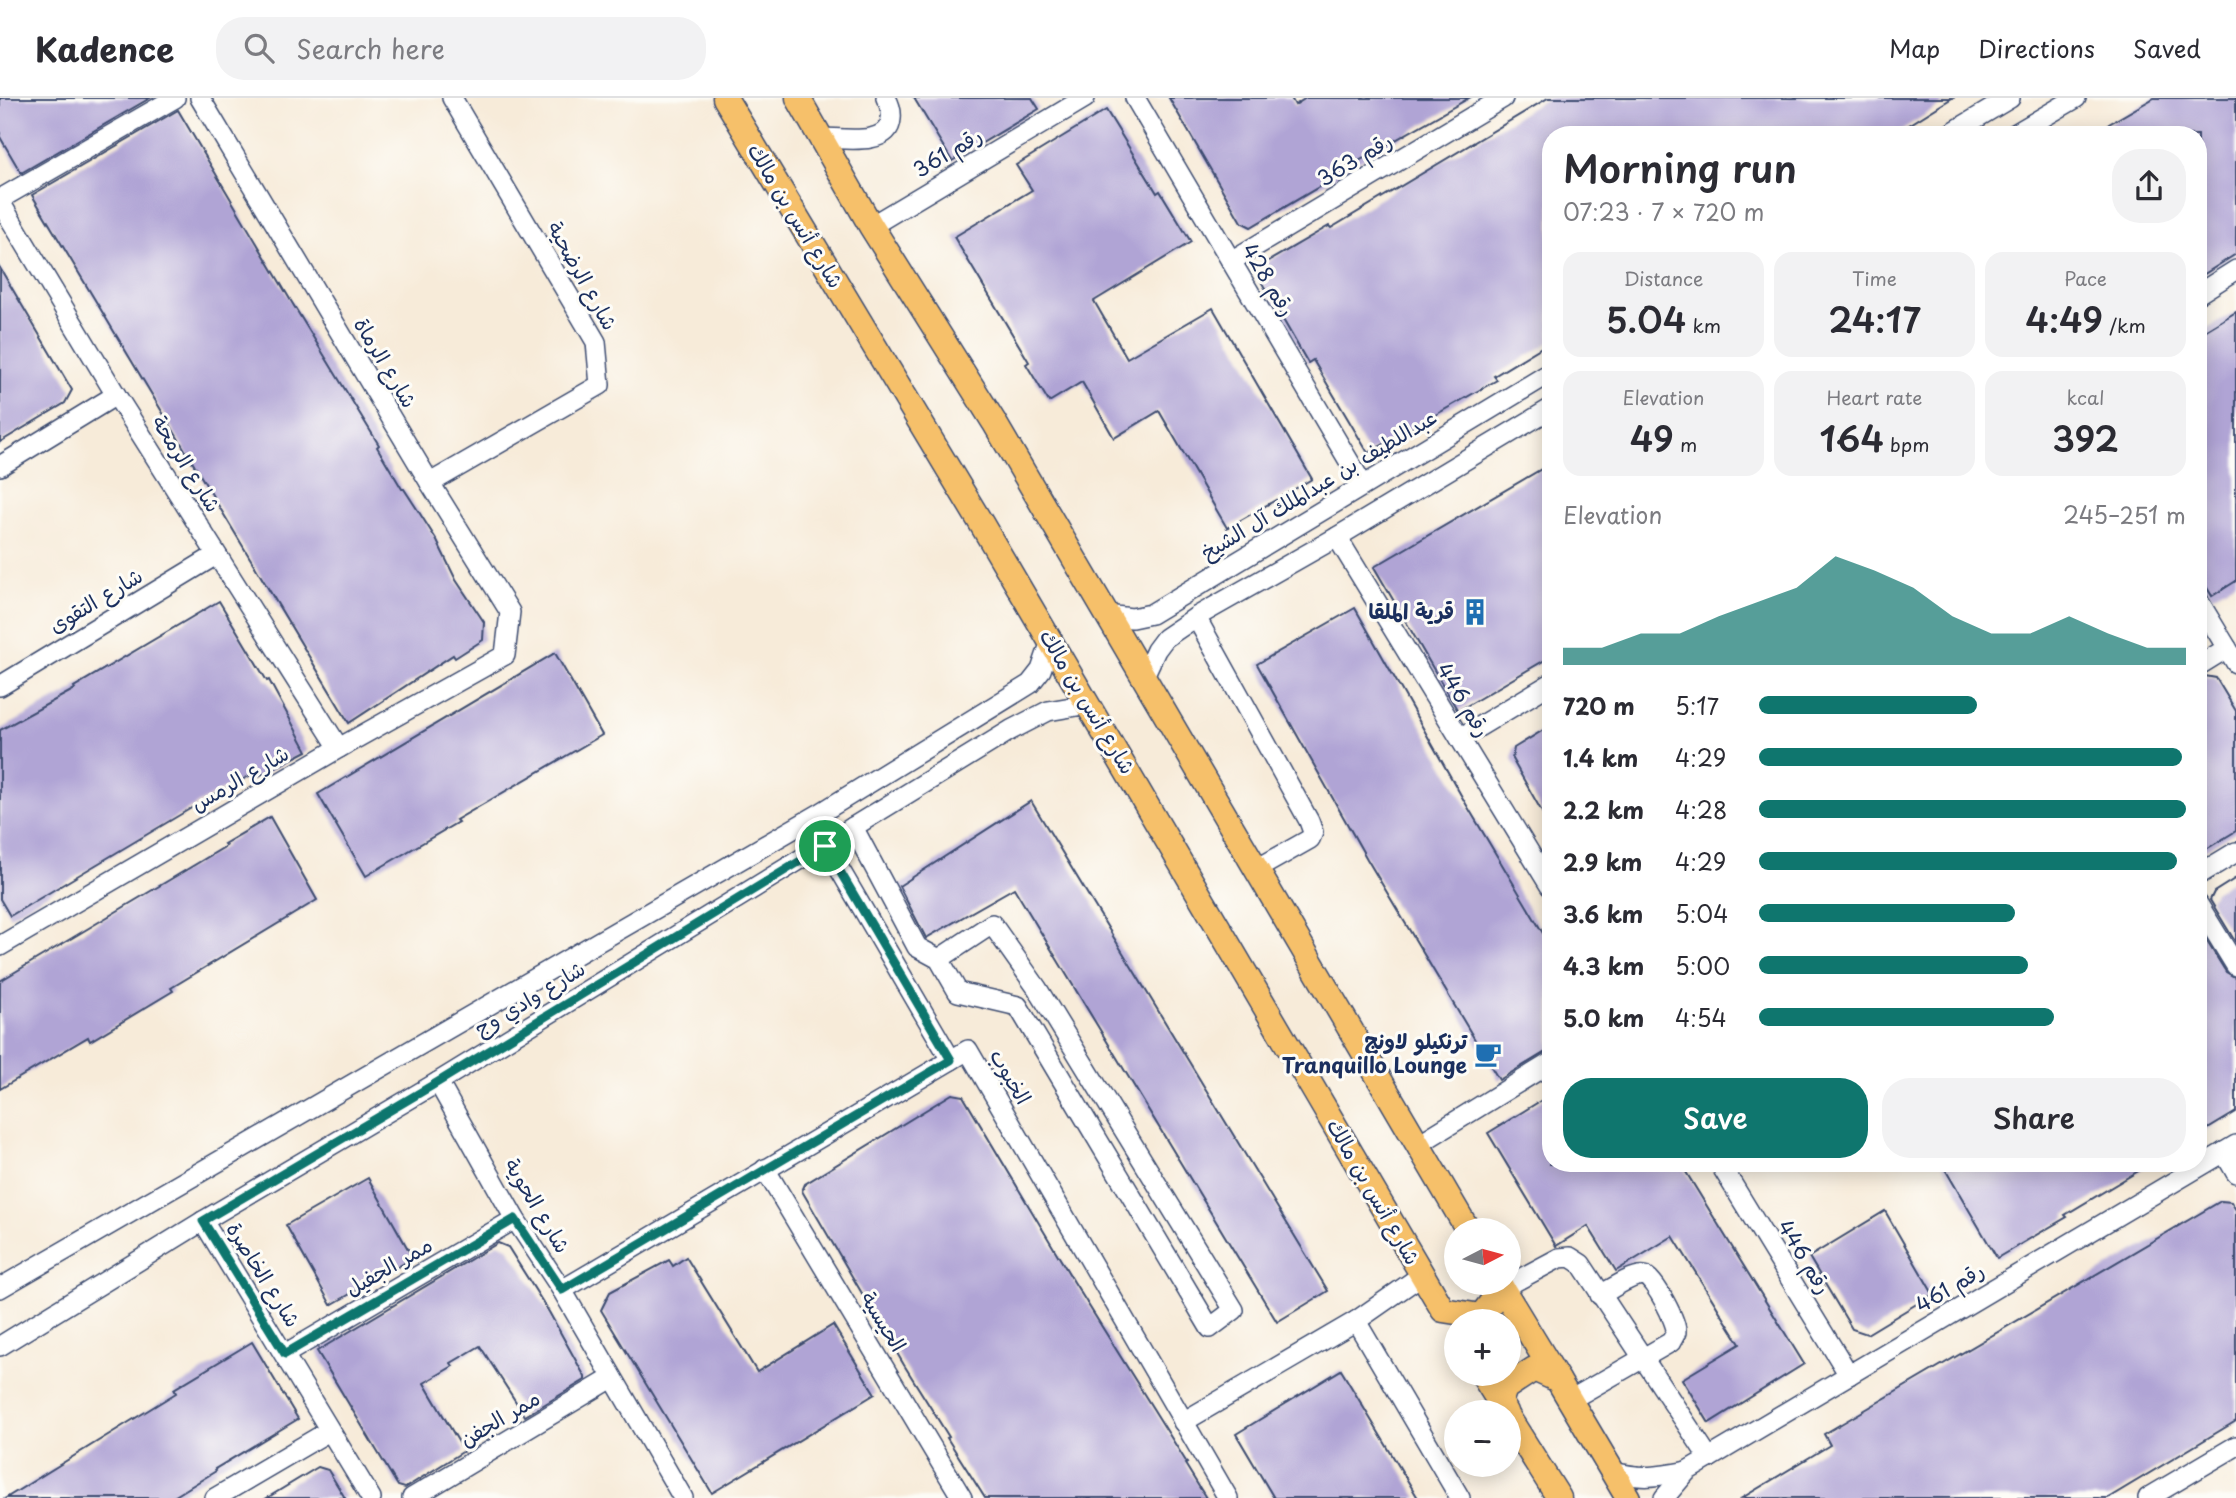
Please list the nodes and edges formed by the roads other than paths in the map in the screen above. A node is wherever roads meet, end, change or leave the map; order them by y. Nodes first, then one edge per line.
1 (175, 98) edge
2 (200, 98) edge
3 (452, 98) edge
4 (725, 98) edge
5 (799, 98) edge
6 (886, 98) edge
7 (1135, 98) edge
8 (1503, 98) edge
9 (2010, 98) edge
10 (2076, 98) edge
11 (1079, 100) edge
12 (1963, 126) edge
13 (2028, 126) edge
14 (822, 138) junction
15 (0, 200) edge
16 (871, 226) junction
17 (1231, 261) junction
18 (2236, 270) edge
19 (2207, 288) edge
20 (1542, 378) edge
21 (116, 395) junction
22 (1542, 414) edge
23 (1410, 457) junction
24 (0, 466) edge
25 (430, 483) junction
26 (1425, 484) junction
27 (1363, 485) junction
28 (1337, 537) junction
29 (216, 555) junction
30 (1195, 587) junction
31 (1203, 614) junction
32 (1106, 615) junction
33 (2207, 615) edge
34 (1051, 641) junction
35 (505, 655) joint
36 (2231, 656) edge
37 (2207, 663) edge
38 (1143, 678) junction
39 (0, 686) edge
40 (1542, 689) edge
41 (1089, 704) junction
42 (996, 705) junction
43 (1011, 730) junction
44 (1460, 738) junction
45 (339, 748) junction
46 (853, 827) junction
47 (825, 846) junction
48 (2236, 852) edge
49 (1255, 870) junction
50 (2207, 870) edge
51 (1542, 874) edge
52 (2207, 919) edge
53 (0, 946) edge
54 (939, 959) junction
55 (2236, 967) edge
56 (1037, 988) junction
57 (1018, 1006) junction
58 (951, 1060) junction
59 (1542, 1068) edge
60 (438, 1082) junction
61 (1115, 1116) junction
62 (1092, 1130) junction
63 (1417, 1144) junction
64 (2230, 1149) edge
65 (2207, 1163) edge
66 (765, 1169) junction
67 (1725, 1172) edge
68 (2191, 1172) edge
69 (2236, 1173) edge
70 (1461, 1218) edge
71 (515, 1219) junction
72 (203, 1221) junction
73 (1422, 1275) junction
74 (1521, 1275) edge
75 (0, 1288) edge
76 (562, 1290) junction
77 (1503, 1295) edge
78 (1600, 1295) junction
79 (1444, 1310) edge
80 (1356, 1321) junction
81 (0, 1346) edge
82 (285, 1354) junction
83 (1644, 1357) junction
84 (1849, 1375) junction
85 (612, 1378) junction
86 (1564, 1390) junction
87 (1505, 1400) edge
88 (1183, 1422) junction
89 (329, 1431) junction
90 (1521, 1437) edge
91 (2236, 1446) edge
92 (1709, 1458) junction
93 (1687, 1471) junction
94 (1612, 1472) junction
95 (215, 1498) edge
96 (370, 1498) edge
97 (412, 1498) edge
98 (684, 1498) edge
99 (962, 1498) edge
100 (1228, 1498) edge
101 (1460, 1498) edge
102 (1559, 1498) edge
103 (1628, 1498) edge
104 (1664, 1498) edge
105 (2148, 1498) edge

1 - 15 street
2 - 25 street, شارع الرماة
3 - 25 street, شارع الرضحية
4 - 34 main road, شارع أنس بن مالك
5 - 14 main road
6 - 14 street
7 - 17 street, رقم 428
8 - 17 street, رقم 363
9 - 12 street
10 - 13 street
11 - 16 street, رقم 361
14 - 16 main road
15 - 21 street, شارع الرمحة
16 - 32 main road
17 - 27 street, رقم 428
18 - 19 street
20 - 23 street, عبداللطيف بن عبدالملك آل الشيخ
21 - 24 street
21 - 29 street, شارع الرمحة
22 - 26 street
23 - 26 street
23 - 27 street, عبداللطيف بن عبدالملك آل الشيخ
25 - 35 street, شارع الرماة
26 - 28 street
27 - 30 street, عبداللطيف بن عبدالملك آل الشيخ
28 - 31 street
28 - 44 street, رقم 446
29 - 39 street, شارع التقوى
29 - 45 street, شارع الرمحة
30 - 31 street
30 - 32 street, عبداللطيف بن عبدالملك آل الشيخ
31 - 38 street
31 - 49 street
32 - 38 main road
33 - 36 street
34 - 41 main road, شارع أنس بن مالك
34 - 42 street, شارع وادي وج
35 - 45 street, شارع الرمس
36 - 37 street
38 - 49 main road
40 - 44 street
41 - 43 street, شارع وادي وج
41 - 73 main road, شارع أنس بن مالك
42 - 43 street
42 - 75 street, شارع وادي وج
43 - 46 street, شارع وادي وج
44 - 51 street, رقم 446
45 - 53 street, شارع الرمس
46 - 47 street, شارع وادي وج
46 - 54 street
47 - 58 street
47 - 60 street, شارع وادي وج
48 - 50 street
49 - 63 main road
52 - 55 street
54 - 56 street
54 - 57 street
56 - 57 street
56 - 61 street
57 - 62 street
58 - 66 street
58 - 88 street, الخبوب
59 - 63 street
60 - 71 street, شارع الحوية
60 - 72 street, شارع وادي وج
61 - 62 street
61 - 62 street
63 - 70 main road
64 - 65 street, رقم 461
64 - 69 street
66 - 76 street
66 - 99 street, الحيسية
67 - 84 street, رقم 446
68 - 84 street, رقم 461
71 - 76 street, شارع الحوية
71 - 82 street, ممر الجفيل
72 - 81 street, شارع وادي وج
72 - 82 street, شارع الخاصرة
73 - 79 main road, شارع أنس بن مالك
73 - 80 street
74 - 78 street
76 - 85 street, شارع الحوية
77 - 86 main road
78 - 83 street
78 - 83 street
80 - 88 street
80 - 101 street
82 - 89 street, شارع الخاصرة
83 - 86 street
83 - 92 street
84 - 92 street, رقم 461
85 - 97 street, ممر الجفن
85 - 98 street, شارع الحوية
86 - 87 main road
86 - 94 main road
88 - 100 street, الخبوب
89 - 95 street
89 - 96 street, شارع الخاصرة
90 - 102 main road
91 - 105 street
92 - 93 street, رقم 461
93 - 94 street
93 - 104 street
94 - 103 main road

